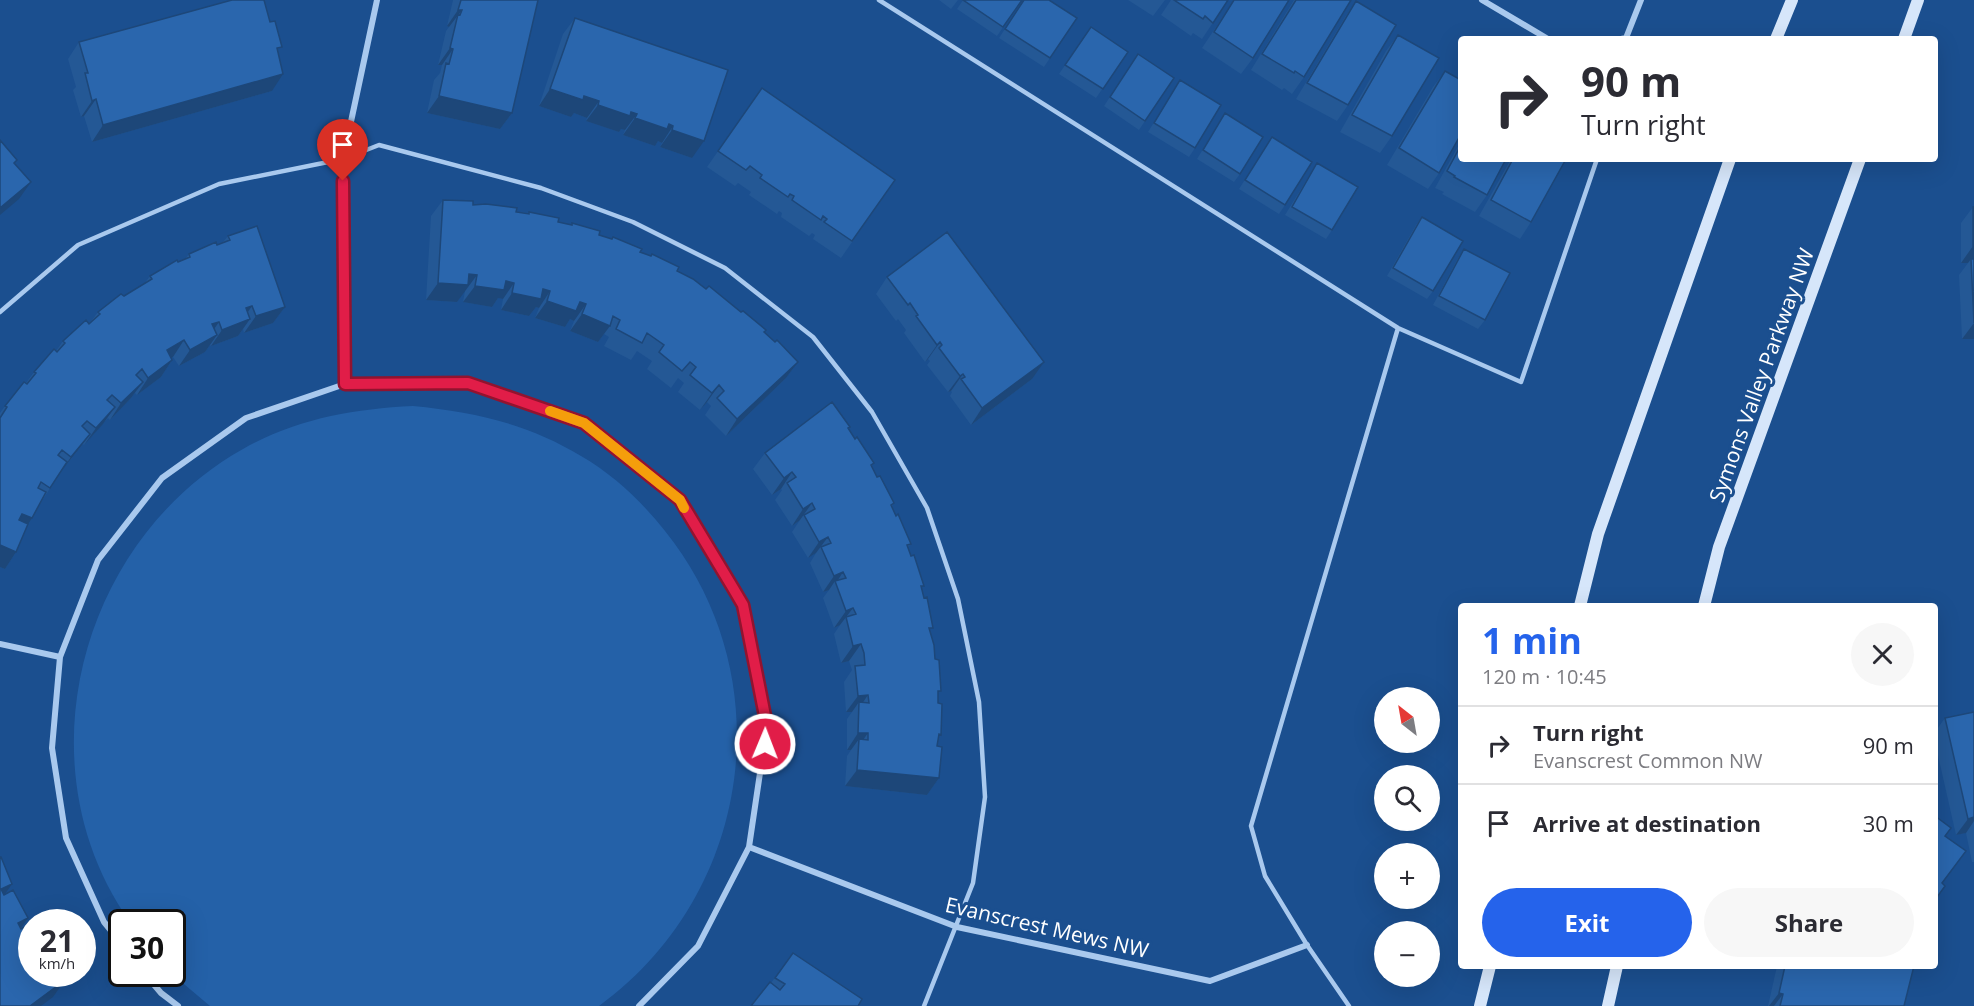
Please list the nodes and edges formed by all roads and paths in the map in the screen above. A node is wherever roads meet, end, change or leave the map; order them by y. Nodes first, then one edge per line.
1 (377, 0) edge
2 (879, 0) edge
3 (1482, 0) edge
4 (1641, 0) edge
5 (1792, 0) edge
6 (1918, 0) edge
7 (1543, 36) edge
8 (1625, 36) edge
9 (1777, 36) edge
10 (1905, 36) edge
11 (343, 159) junction
12 (1596, 162) edge
13 (1729, 162) edge
14 (1859, 162) edge
15 (0, 312) edge
16 (1398, 328) junction
17 (345, 384) junction
18 (1581, 603) edge
19 (1705, 603) edge
20 (0, 644) edge
21 (60, 657) junction
22 (749, 847) junction
23 (108, 927) edge
24 (957, 927) junction
25 (1307, 945) junction
26 (1489, 969) edge
27 (1616, 969) edge
28 (156, 987) edge
29 (178, 1006) edge
30 (639, 1006) edge
31 (924, 1006) edge
32 (1349, 1006) edge
33 (1480, 1006) edge
34 (1608, 1006) edge

1 - 11 street
2 - 16 lane
3 - 7 street
4 - 8 street
5 - 9 main road
6 - 10 main road
11 - 15 lane
11 - 17 street
11 - 24 lane
12 - 16 lane
13 - 18 main road
14 - 19 main road, Symons Valley Parkway NW
16 - 25 lane
17 - 21 street
17 - 22 street
20 - 21 street
21 - 23 street
22 - 24 street, Evanscrest Mews NW
22 - 30 street
24 - 25 street, Evanscrest Mews NW
24 - 31 lane
25 - 32 lane
26 - 33 main road
27 - 34 main road
28 - 29 street

